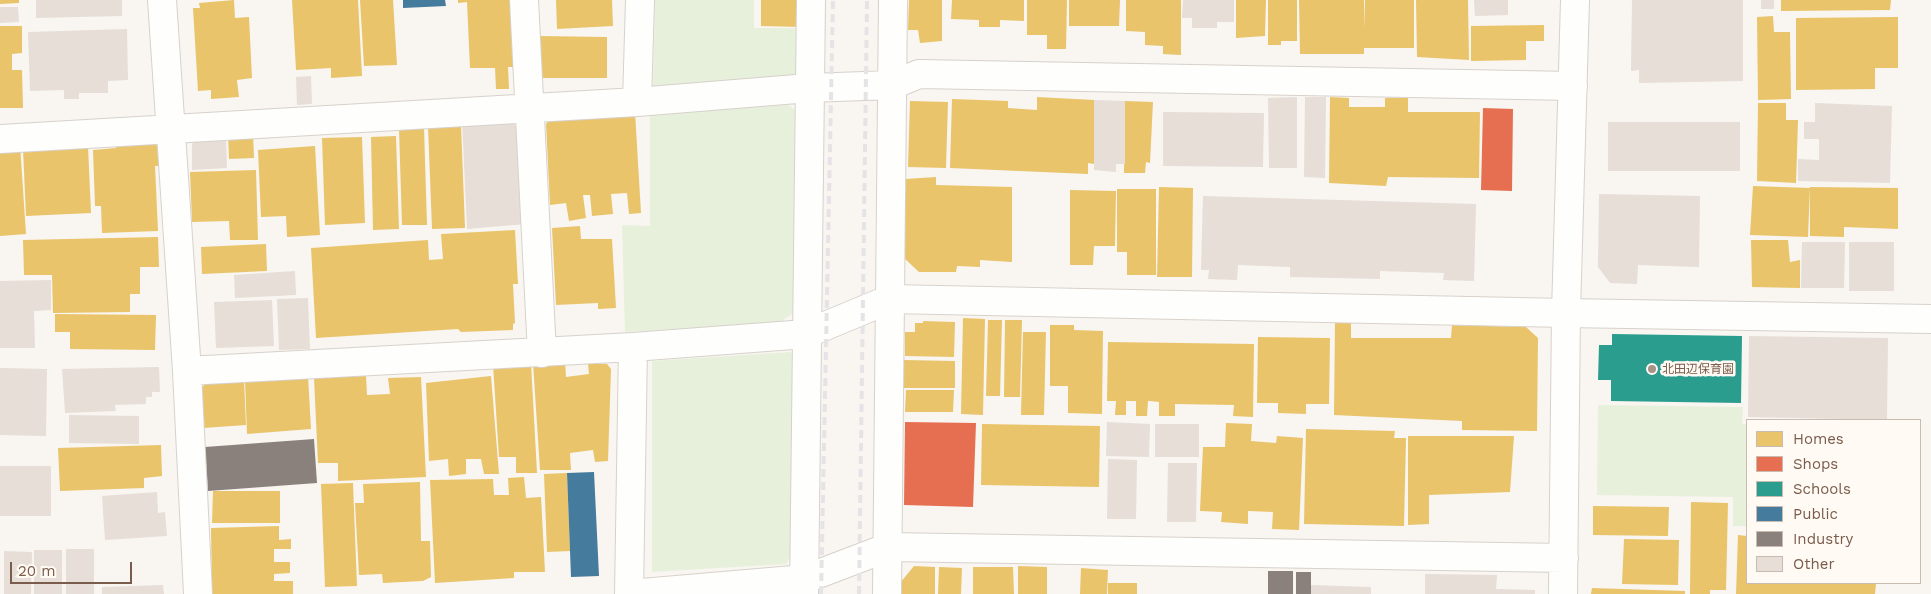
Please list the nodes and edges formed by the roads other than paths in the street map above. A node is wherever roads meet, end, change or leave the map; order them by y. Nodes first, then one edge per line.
1 (162, 0) edge
2 (524, 0) edge
3 (640, 0) edge
4 (811, 0) edge
5 (893, 0) edge
6 (1575, 0) edge
7 (892, 85) junction
8 (1573, 86) junction
9 (809, 88) junction
10 (637, 102) junction
11 (529, 109) junction
12 (170, 128) junction
13 (0, 139) edge
14 (890, 299) junction
15 (1566, 313) junction
16 (1931, 319) edge
17 (806, 334) junction
18 (634, 347) junction
19 (542, 352) junction
20 (187, 372) junction
21 (889, 547) junction
22 (1564, 558) junction
23 (804, 586) edge
24 (198, 594) edge
25 (630, 594) edge
26 (887, 594) edge
27 (1563, 594) edge

1 - 12 street
2 - 11 street
3 - 10 street
4 - 9 street
5 - 7 street
6 - 8 street
7 - 8 street
7 - 9 street
7 - 14 street
8 - 15 street
9 - 10 street
9 - 17 street
10 - 11 street
11 - 12 street
11 - 19 street
12 - 13 street
12 - 20 street
14 - 15 street
14 - 17 street
14 - 21 street
15 - 16 street
15 - 22 street
17 - 18 street
17 - 23 street
18 - 19 street
18 - 25 street
19 - 20 street
20 - 24 street
21 - 22 street
21 - 23 street
21 - 26 street
22 - 27 street
23 - 25 street

